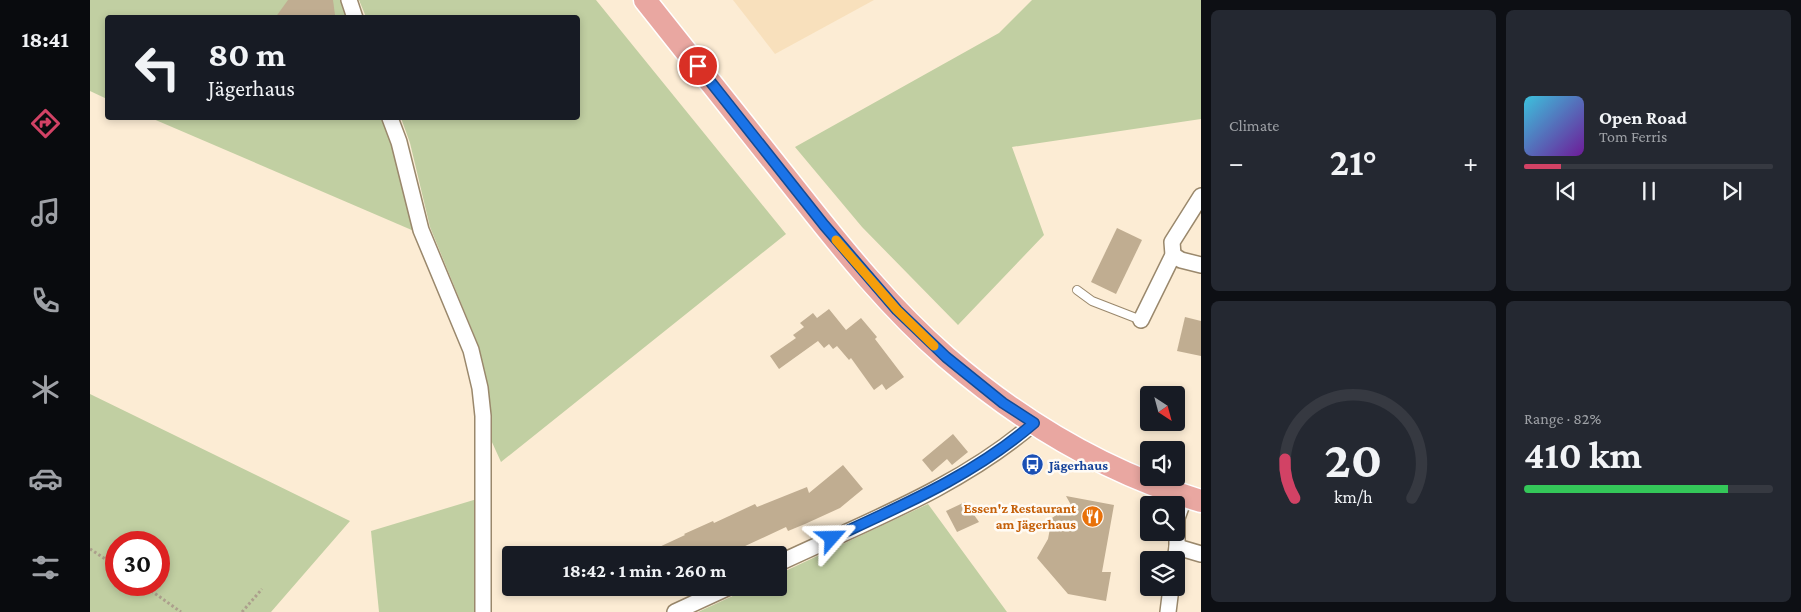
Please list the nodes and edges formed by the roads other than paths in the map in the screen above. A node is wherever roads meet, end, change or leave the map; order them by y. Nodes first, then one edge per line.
1 (349, 0) edge
2 (645, 0) edge
3 (354, 15) edge
4 (391, 120) edge
5 (1201, 196) edge
6 (1173, 255) junction
7 (1201, 265) edge
8 (1077, 290) dead end
9 (1141, 320) joint
10 (1034, 423) junction
11 (1193, 498) edge
12 (1176, 551) edge
13 (1185, 553) edge
14 (1201, 554) edge
15 (787, 559) edge
16 (710, 596) edge
17 (1171, 596) edge
18 (483, 612) edge
19 (675, 612) edge
20 (1168, 612) edge

1 - 3 street
2 - 10 main road
4 - 18 street
5 - 6 street
6 - 7 street
6 - 9 street
8 - 9 lane
10 - 11 main road
10 - 15 street
11 - 12 street
13 - 14 street
16 - 19 street
17 - 20 street

